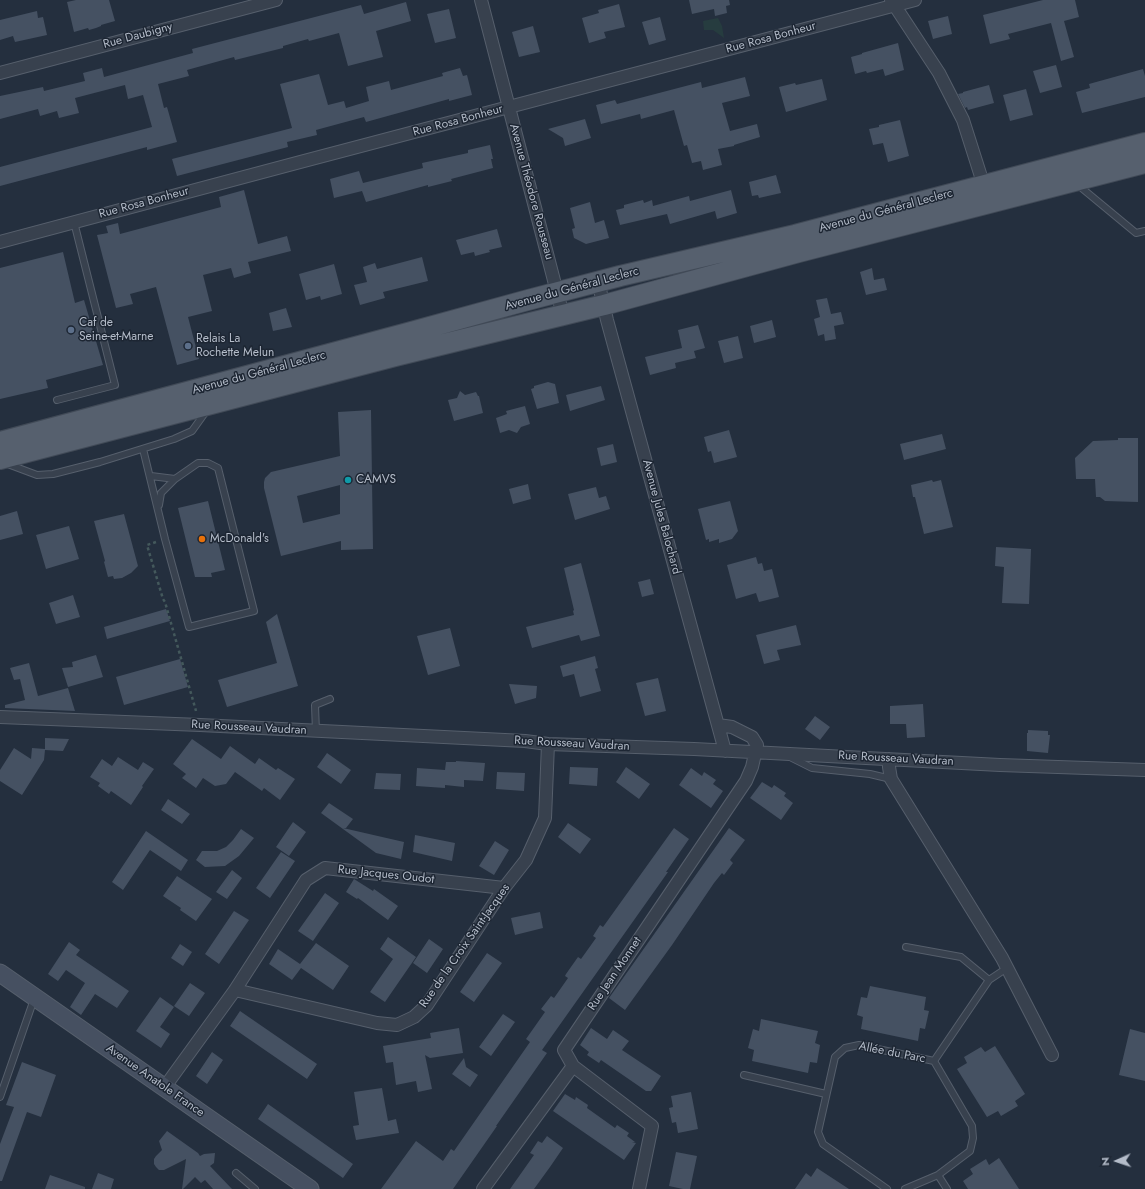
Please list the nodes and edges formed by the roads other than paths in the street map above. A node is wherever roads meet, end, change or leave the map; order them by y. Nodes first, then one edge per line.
1 (276, 0) edge
2 (481, 0) edge
3 (915, 0) edge
4 (893, 3) edge
5 (0, 73) edge
6 (508, 108) junction
7 (1145, 143) edge
8 (1145, 163) edge
9 (1074, 181) junction
10 (984, 186) junction
11 (74, 222) junction
12 (1145, 231) edge
13 (0, 242) edge
14 (598, 282) junction
15 (557, 293) junction
16 (604, 305) junction
17 (563, 315) junction
18 (57, 400) dead end
19 (211, 404) junction
20 (0, 442) edge
21 (143, 449) junction
22 (0, 460) edge
23 (150, 476) junction
24 (175, 479) junction
25 (159, 511) junction
26 (330, 699) dead end
27 (0, 717) edge
28 (718, 726) junction
29 (316, 732) junction
30 (548, 744) junction
31 (725, 751) junction
32 (756, 753) junction
33 (783, 754) junction
34 (889, 759) junction
35 (1145, 770) edge
36 (891, 779) junction
37 (504, 888) junction
38 (906, 946) dead end
39 (1007, 968) junction
40 (0, 973) edge
41 (989, 980) junction
42 (235, 990) junction
43 (34, 997) junction
44 (1052, 1055) dead end
45 (934, 1061) junction
46 (573, 1066) junction
47 (744, 1075) dead end
48 (164, 1088) junction
49 (826, 1094) junction
50 (0, 1097) edge
51 (236, 1173) dead end
52 (938, 1175) junction
53 (255, 1189) edge
54 (310, 1189) edge
55 (483, 1189) edge
56 (639, 1189) edge
57 (888, 1189) edge
58 (905, 1189) edge
59 (947, 1189) edge

1 - 5 street, Rue Daubigny
2 - 6 street, Avenue Théodore Rousseau
3 - 4 street, Rue Rosa Bonheur
4 - 6 street, Rue Rosa Bonheur
4 - 10 street
6 - 11 street, Rue Rosa Bonheur
6 - 15 street, Avenue Théodore Rousseau
7 - 10 main road, Avenue du Général Leclerc
8 - 9 main road, Avenue du Général Leclerc
9 - 12 lane
9 - 16 main road, Avenue du Général Leclerc
10 - 14 main road, Avenue du Général Leclerc
11 - 13 street, Rue Rosa Bonheur
11 - 18 lane
14 - 15 main road, Avenue du Général Leclerc
14 - 16 street, Avenue Jules Balochard
15 - 17 street, Avenue Théodore Rousseau
15 - 20 main road, Avenue du Général Leclerc
16 - 17 main road, Avenue du Général Leclerc
16 - 28 street, Avenue Jules Balochard
17 - 19 main road, Avenue du Général Leclerc
19 - 21 lane
19 - 22 main road, Avenue du Général Leclerc
21 - 22 lane
21 - 23 lane
23 - 24 lane
23 - 25 lane
24 - 25 lane
24 - 25 lane
26 - 29 lane
27 - 29 street, Rue Rousseau Vaudran
28 - 31 street, Avenue Jules Balochard
28 - 32 street
29 - 30 street, Rue Rousseau Vaudran
30 - 31 street, Rue Rousseau Vaudran
30 - 37 street, Rue de la Croix Saint-Jacques
31 - 32 street, Rue Rousseau Vaudran
32 - 33 street, Rue Rousseau Vaudran
32 - 46 street, Rue Jean Monnet
33 - 34 street, Rue Rousseau Vaudran
33 - 36 lane
34 - 35 street, Rue Rousseau Vaudran
34 - 36 street
36 - 39 street
37 - 42 street, Rue Jacques Oudot
37 - 42 street, Rue de la Croix Saint-Jacques
38 - 41 lane
39 - 41 lane
39 - 44 street
40 - 43 main road, Avenue Anatole France
41 - 45 lane
42 - 48 street
43 - 48 main road, Avenue Anatole France
43 - 50 lane
45 - 49 lane, Allée du Parc
45 - 52 lane, Allée du Parc
46 - 55 street
46 - 56 street
47 - 49 lane
48 - 54 main road, Avenue Anatole France
49 - 57 lane, Allée du Parc
51 - 53 lane
52 - 58 lane, Allée du Parc
52 - 59 lane

